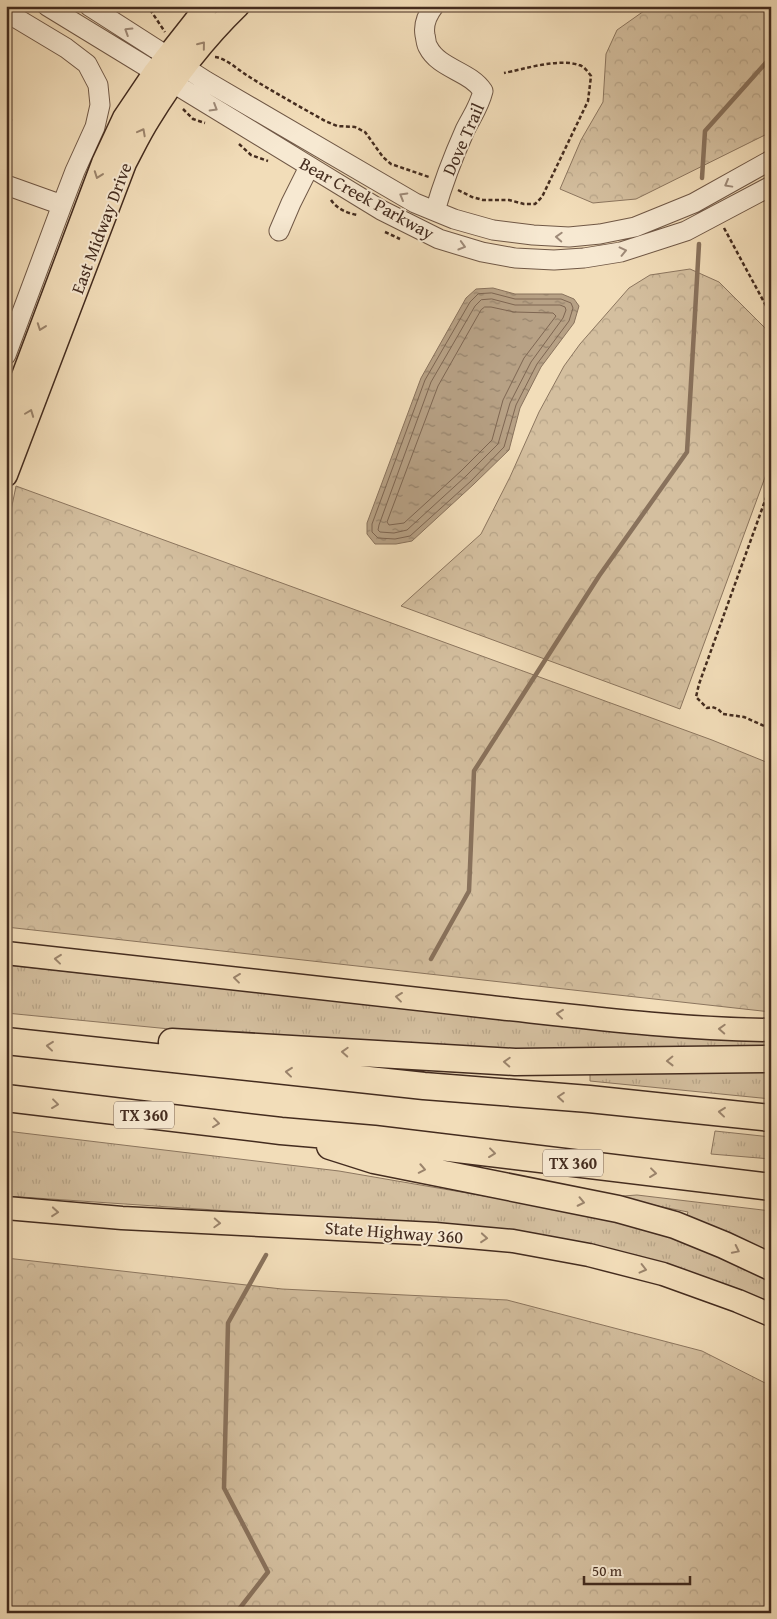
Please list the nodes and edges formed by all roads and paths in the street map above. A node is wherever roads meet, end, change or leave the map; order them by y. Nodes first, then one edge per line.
1 (47, 6) edge
2 (89, 6) edge
3 (145, 6) edge
4 (207, 6) edge
5 (238, 6) edge
6 (434, 6) edge
7 (6, 12) edge
8 (166, 32) dead end
9 (211, 58) dead end
10 (170, 69) junction
11 (504, 74) dead end
12 (6, 99) edge
13 (6, 128) edge
14 (771, 160) edge
15 (309, 167) junction
16 (434, 178) dead end
17 (6, 185) edge
18 (771, 186) edge
19 (452, 188) dead end
20 (62, 205) junction
21 (435, 211) junction
22 (724, 227) dead end
23 (279, 231) dead end
24 (771, 315) edge
25 (6, 355) edge
26 (6, 421) edge
27 (7, 472) edge
28 (771, 484) edge
29 (771, 730) edge
30 (6, 953) edge
31 (771, 1030) edge
32 (6, 1041) edge
33 (93, 1050) junction
34 (771, 1059) edge
35 (6, 1098) edge
36 (771, 1118) edge
37 (282, 1131) junction
38 (771, 1188) edge
39 (6, 1208) edge
40 (771, 1267) edge
41 (771, 1315) edge

1 - 10 street, Bear Creek Parkway
10 -> 2 street, Bear Creek Parkway
3 - 8 path
4 - 10 main road, East Midway Drive
10 -> 5 main road, East Midway Drive
6 - 21 street, Dove Trail
7 - 20 street
9 - 16 path
10 -> 15 street, Bear Creek Parkway
21 -> 10 street, Bear Creek Parkway
10 -> 26 main road, East Midway Drive
27 -> 10 main road, East Midway Drive
11 - 19 path
12 - 13 path
14 -> 21 street, Bear Creek Parkway
15 -> 18 street, Bear Creek Parkway
15 - 23 street
17 - 20 street
20 - 25 street
22 - 24 path
28 - 29 path
31 -> 30 main road
33 -> 32 highway
34 -> 33 highway
36 -> 33 highway
35 -> 37 highway, TX 360
37 -> 38 highway, TX 360
37 -> 40 highway
39 -> 41 main road, State Highway 360

